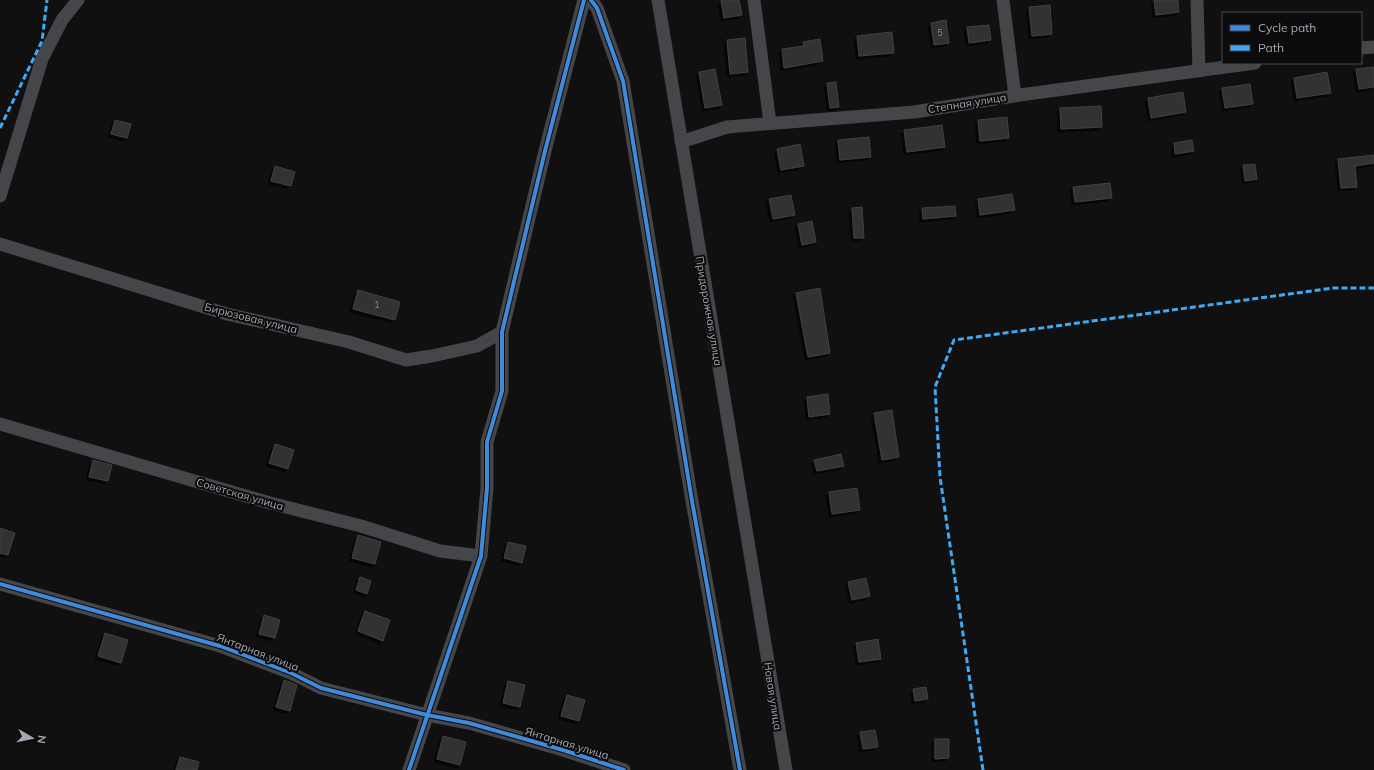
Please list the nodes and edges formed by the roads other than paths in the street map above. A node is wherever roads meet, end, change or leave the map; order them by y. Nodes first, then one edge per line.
1 (78, 0) edge
2 (584, 0) edge
3 (591, 0) edge
4 (658, 0) edge
5 (754, 0) edge
6 (1003, 0) edge
7 (1197, 0) edge
8 (1374, 47) edge
9 (1362, 48) edge
10 (1248, 64) edge
11 (1199, 71) junction
12 (1015, 96) junction
13 (770, 123) junction
14 (681, 142) junction
15 (0, 196) edge
16 (0, 244) edge
17 (502, 332) junction
18 (0, 424) edge
19 (481, 556) junction
20 (0, 584) edge
21 (761, 621) joint
22 (427, 715) junction
23 (409, 770) edge
24 (624, 770) edge
25 (740, 770) edge
26 (786, 770) edge

1 - 15 street
2 - 17 street
3 - 25 street
4 - 14 street, Придорожная улица
5 - 13 street
6 - 12 street
7 - 11 street
8 - 9 street
10 - 11 street, Степная улица
11 - 12 street, Степная улица
12 - 13 street, Степная улица
13 - 14 street, Степная улица
14 - 21 street, Придорожная улица
16 - 17 street, Бирюзовая улица
17 - 19 street
18 - 19 street, Советская улица
19 - 22 street
20 - 22 street, Янтарная улица
21 - 26 street, Новая улица
22 - 23 street
22 - 24 street, Янтарная улица

